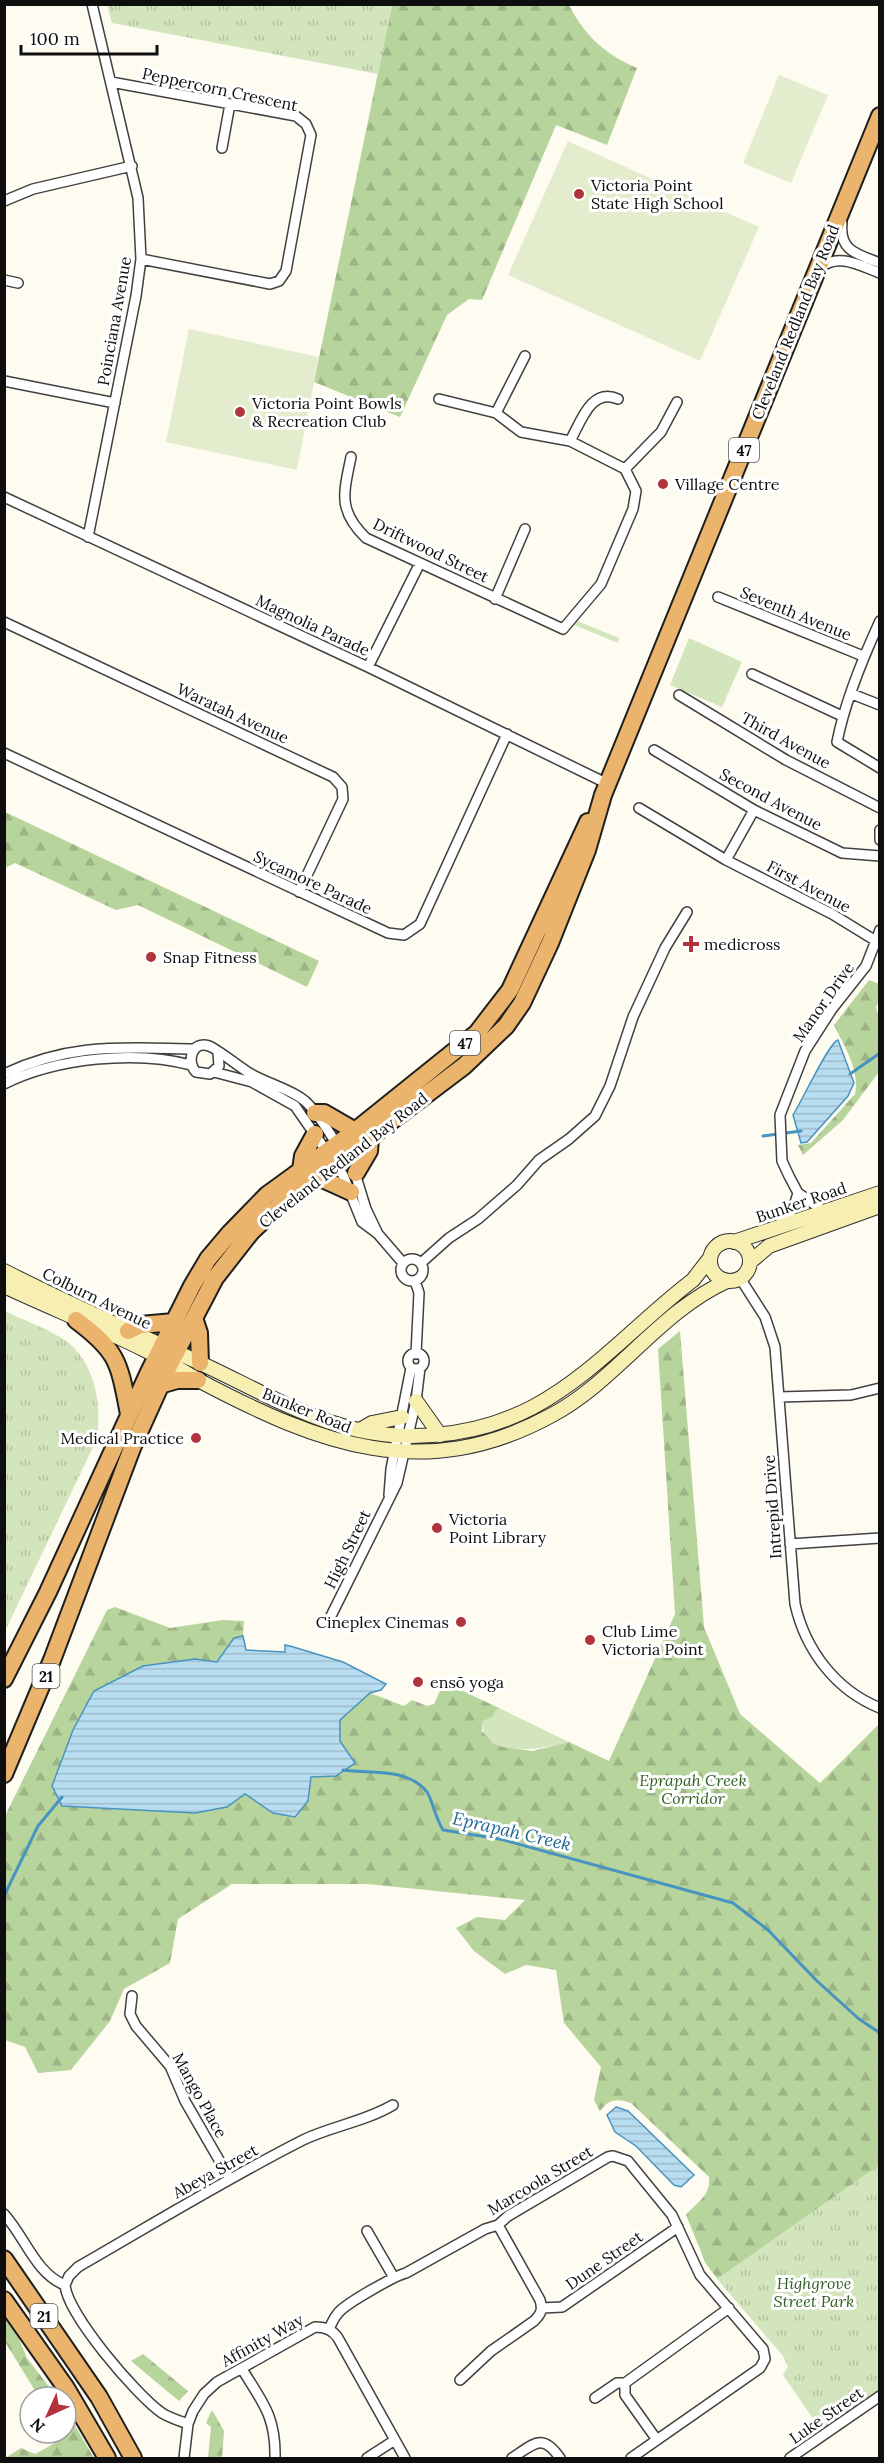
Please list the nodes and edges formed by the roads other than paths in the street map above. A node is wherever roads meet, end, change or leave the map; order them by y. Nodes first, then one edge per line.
1 (92, 4) edge
2 (111, 82) junction
3 (230, 104) junction
4 (879, 116) edge
5 (222, 148) dead end
6 (132, 166) junction
7 (4, 201) edge
8 (840, 211) junction
9 (141, 259) junction
10 (879, 263) edge
11 (815, 272) junction
12 (879, 273) edge
13 (4, 280) edge
14 (18, 283) dead end
15 (525, 356) dead end
16 (4, 381) edge
17 (439, 399) dead end
18 (618, 399) dead end
19 (677, 402) dead end
20 (115, 403) junction
21 (496, 413) junction
22 (570, 441) junction
23 (351, 457) dead end
24 (625, 469) junction
25 (4, 497) edge
26 (525, 529) dead end
27 (88, 537) junction
28 (420, 563) junction
29 (718, 597) dead end
30 (495, 598) junction
31 (879, 621) edge
32 (4, 622) edge
33 (876, 640) edge
34 (863, 656) junction
35 (368, 667) junction
36 (752, 674) dead end
37 (852, 694) junction
38 (679, 695) dead end
39 (879, 705) edge
40 (842, 716) junction
41 (507, 734) junction
42 (654, 750) dead end
43 (4, 753) edge
44 (879, 768) edge
45 (605, 789) junction
46 (639, 808) dead end
47 (879, 808) edge
48 (754, 810) junction
49 (879, 830) edge
50 (879, 840) edge
51 (879, 856) edge
52 (726, 860) junction
53 (299, 892) junction
54 (687, 912) dead end
55 (879, 930) edge
56 (876, 941) junction
57 (195, 1049) junction
58 (218, 1053) junction
59 (191, 1065) junction
60 (214, 1072) junction
61 (4, 1074) edge
62 (4, 1084) edge
63 (315, 1113) junction
64 (355, 1131) junction
65 (315, 1134) junction
66 (370, 1139) junction
67 (336, 1154) junction
68 (301, 1170) junction
69 (356, 1173) junction
70 (318, 1177) junction
71 (351, 1192) junction
72 (798, 1193) junction
73 (879, 1193) edge
74 (879, 1206) edge
75 (824, 1211) junction
76 (776, 1229) junction
77 (378, 1234) junction
78 (734, 1242) junction
79 (711, 1257) junction
80 (750, 1262) junction
81 (404, 1263) junction
82 (421, 1263) junction
83 (4, 1271) edge
84 (733, 1280) junction
85 (415, 1281) junction
86 (4, 1286) edge
87 (194, 1318) junction
88 (76, 1320) junction
89 (174, 1322) junction
90 (129, 1331) junction
91 (166, 1355) junction
92 (416, 1368) junction
93 (199, 1371) junction
94 (160, 1385) junction
95 (879, 1388) edge
96 (779, 1397) junction
97 (416, 1401) junction
98 (129, 1414) junction
99 (402, 1417) junction
100 (360, 1430) junction
101 (440, 1435) junction
102 (403, 1436) junction
103 (400, 1452) junction
104 (879, 1538) edge
105 (790, 1544) junction
106 (332, 1616) dead end
107 (4, 1680) edge
108 (879, 1708) edge
109 (4, 1774) edge
110 (132, 1996) dead end
111 (393, 2105) dead end
112 (230, 2179) junction
113 (4, 2214) edge
114 (498, 2225) junction
115 (678, 2227) junction
116 (367, 2231) dead end
117 (4, 2259) edge
118 (393, 2276) junction
119 (65, 2285) junction
120 (4, 2300) edge
121 (542, 2308) junction
122 (729, 2308) junction
123 (329, 2329) junction
124 (242, 2369) junction
125 (460, 2380) dead end
126 (625, 2383) junction
127 (879, 2396) edge
128 (595, 2398) dead end
129 (188, 2424) junction
130 (394, 2440) junction
131 (657, 2440) junction
132 (107, 2458) edge
133 (133, 2458) edge
134 (184, 2458) edge
135 (275, 2458) edge
136 (367, 2458) edge
137 (405, 2458) edge
138 (512, 2458) edge
139 (560, 2458) edge
140 (631, 2458) edge
141 (790, 2458) edge

1 - 2 street, Poinciana Avenue
2 - 3 street, Peppercorn Crescent
2 - 6 street, Poinciana Avenue
3 - 5 street
3 - 9 street, Peppercorn Crescent
4 - 8 highway, Cleveland Redland Bay Road / 47
6 - 7 street
6 - 9 street, Poinciana Avenue
8 - 10 street
8 - 11 highway, Cleveland Redland Bay Road / 47
9 - 20 street, Poinciana Avenue
11 - 12 street
11 - 45 highway, Cleveland Redland Bay Road / 47
13 - 14 street
15 - 21 street
16 - 20 street
17 - 21 street
18 - 22 street
19 - 24 street
20 - 27 street, Poinciana Avenue
21 - 22 street
22 - 24 street
23 - 28 street, Driftwood Street
24 - 30 street, Driftwood Street
25 - 27 street, Magnolia Parade
26 - 30 street
27 - 35 street, Magnolia Parade
28 - 30 street, Driftwood Street
28 - 35 street
29 - 34 street, Seventh Avenue
31 - 33 street
32 - 53 street, Waratah Avenue
33 - 34 street
34 - 37 street
35 - 41 street, Magnolia Parade
36 - 40 street
37 - 39 street
37 - 40 street
38 - 47 street, Third Avenue
40 - 44 street
41 - 45 street, Magnolia Parade
41 - 53 street, Sycamore Parade
42 - 48 street, Second Avenue
43 - 53 street, Sycamore Parade
45 - 64 highway, Cleveland Redland Bay Road / 47
45 - 66 highway, Cleveland Redland Bay Road / 47
46 - 52 street, First Avenue
48 - 51 street, Second Avenue
48 - 52 street
49 - 50 street
52 - 56 street, First Avenue
54 - 82 street
55 - 56 street, Manor Drive
56 - 72 street, Manor Drive
57 - 58 street
57 - 59 street
57 - 61 street
58 - 60 street
58 - 63 street
59 - 60 street
59 - 62 street
60 - 65 street
63 - 64 highway
63 - 67 street
64 - 67 highway, Cleveland Redland Bay Road / 47
65 - 67 street
65 - 68 highway
66 - 67 highway, Cleveland Redland Bay Road / 47
66 - 69 highway
67 - 68 highway, Cleveland Redland Bay Road / 47
67 - 69 street
67 - 70 highway, Cleveland Redland Bay Road / 47
67 - 71 street
68 - 89 highway, Cleveland Redland Bay Road / 47
69 - 77 street
70 - 71 highway
70 - 87 highway, Cleveland Redland Bay Road / 47
71 - 77 street
72 - 75 street, Manor Drive
72 - 76 street
73 - 75 main road, Bunker Road
74 - 80 main road, Bunker Road
75 - 76 main road, Bunker Road
76 - 78 main road, Bunker Road
77 - 81 street
78 - 79 main road
78 - 80 main road
79 - 84 main road
79 - 101 main road, Bunker Road
80 - 84 main road
81 - 82 street
81 - 85 street
82 - 85 street
83 - 90 main road, Colburn Avenue
84 - 96 street, Intrepid Drive
84 - 103 main road, Bunker Road
85 - 92 street
86 - 88 main road, Colburn Avenue
87 - 91 highway, Cleveland Redland Bay Road / 47
87 - 93 highway
88 - 91 main road, Colburn Avenue
88 - 98 highway
89 - 90 highway
89 - 91 highway, Cleveland Redland Bay Road / 47
90 - 91 main road, Colburn Avenue
91 - 93 main road, Bunker Road
91 - 94 highway, Cleveland Redland Bay Road / 21
91 - 98 highway, Cleveland Redland Bay Road / 47
92 - 97 street
92 - 99 street
93 - 94 highway
93 - 100 main road, Bunker Road
93 - 103 main road, Bunker Road
94 - 109 highway, Cleveland Redland Bay Road / 21
95 - 96 street
96 - 105 street, Intrepid Drive
97 - 101 main road
97 - 102 street
98 - 107 highway, Cleveland Redland Bay Road / 21
99 - 100 main road
99 - 102 street
100 - 102 main road, Bunker Road
101 - 102 main road, Bunker Road
102 - 103 street, High Street
103 - 106 street, High Street
104 - 105 street
105 - 108 street, Intrepid Drive
110 - 112 street, Mango Place
111 - 112 street, Abeya Street
112 - 119 street, Abeya Street
113 - 119 street
114 - 115 street, Marcoola Street
114 - 118 street, Marcoola Street
114 - 121 street
115 - 121 street, Dune Street
115 - 122 street, Marcoola Street
116 - 118 street
117 - 133 highway, 21
118 - 123 street, Marcoola Street
119 - 129 street
120 - 132 highway, 21
121 - 125 street
122 - 126 street
122 - 131 street, Marcoola Street
123 - 124 street, Affinity Way
123 - 130 street, Affinity Way
124 - 129 street, Affinity Way
124 - 135 street
126 - 128 street
126 - 131 street
127 - 141 street, Luke Street
129 - 134 street, Affinity Way
130 - 136 street
130 - 137 street, Affinity Way
131 - 140 street
138 - 139 street

